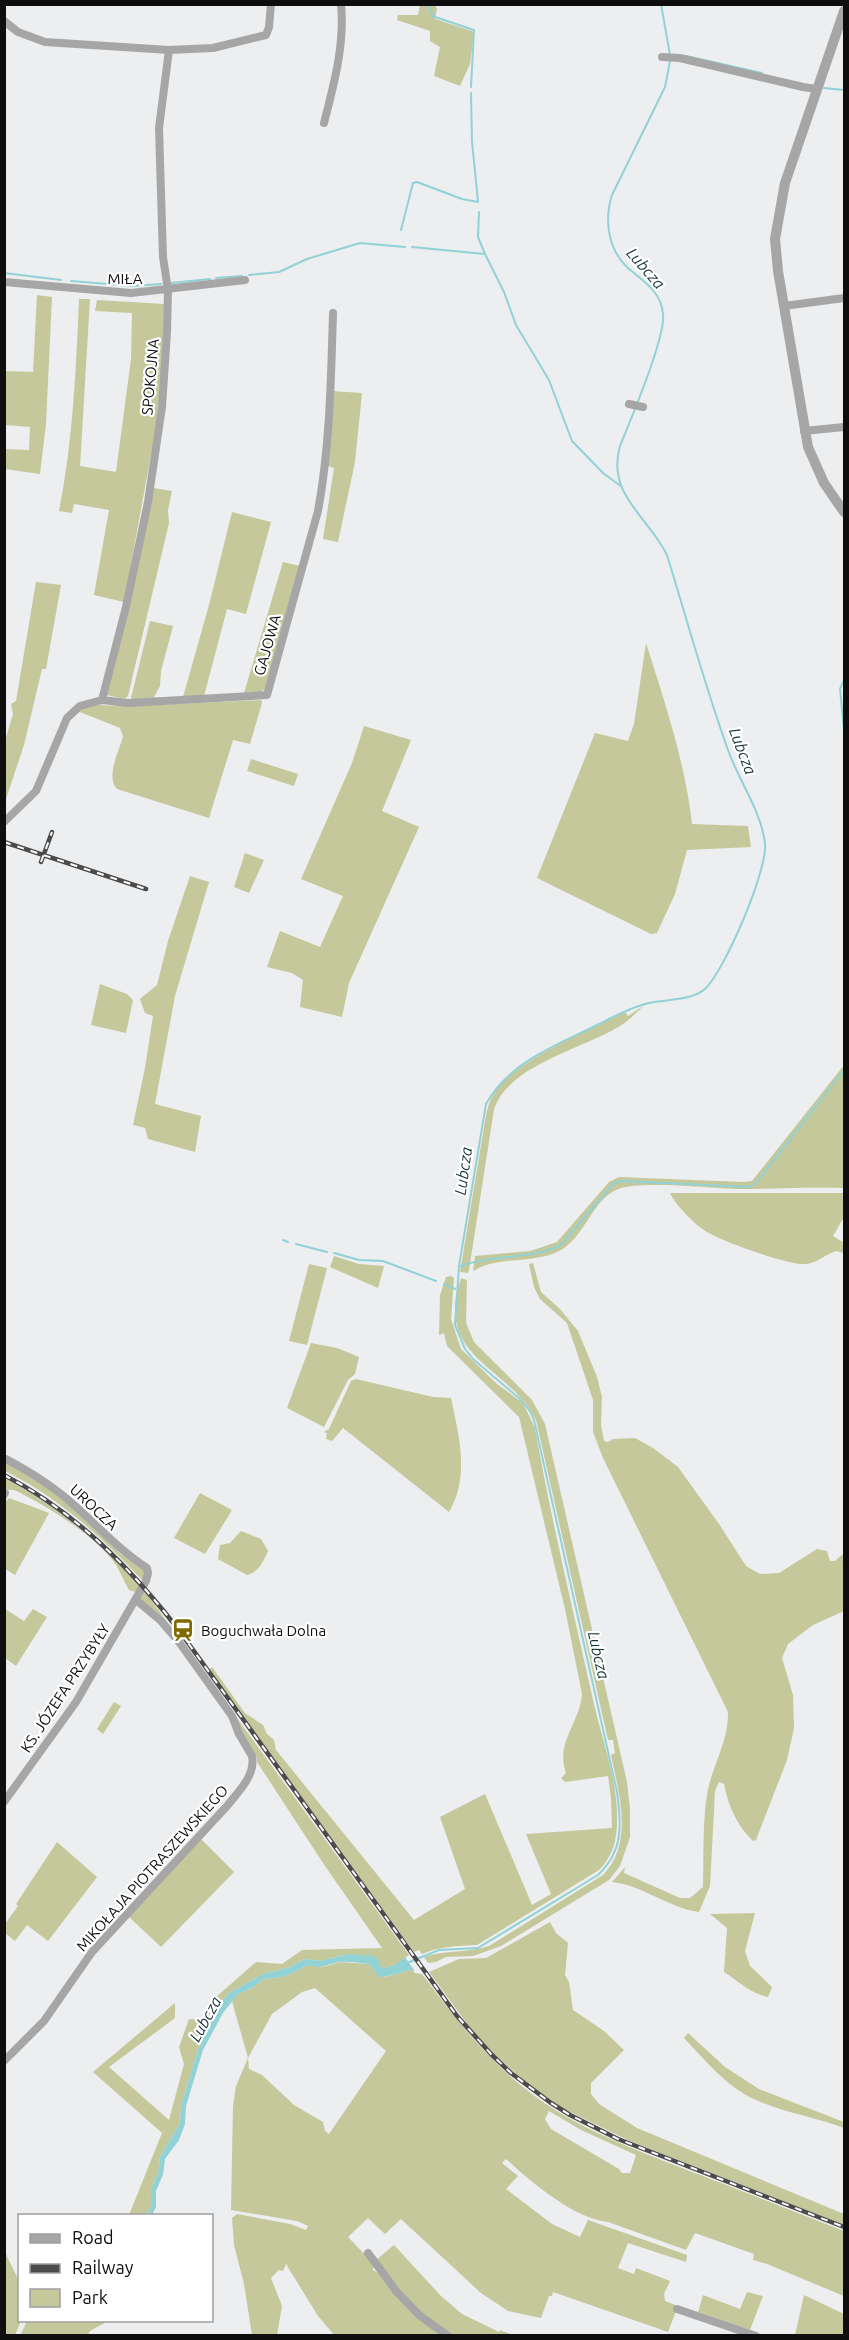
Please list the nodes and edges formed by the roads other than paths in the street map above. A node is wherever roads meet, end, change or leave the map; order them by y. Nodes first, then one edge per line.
1 (271, 4) edge
2 (341, 4) edge
3 (844, 11) edge
4 (4, 21) edge
5 (169, 50) junction
6 (662, 57) dead end
7 (818, 89) junction
8 (324, 123) dead end
9 (245, 280) dead end
10 (4, 282) edge
11 (168, 290) junction
12 (844, 298) edge
13 (784, 306) junction
14 (333, 313) dead end
15 (629, 404) dead end
16 (643, 407) dead end
17 (844, 427) edge
18 (804, 430) junction
19 (844, 512) edge
20 (102, 700) junction
21 (4, 822) edge
22 (4, 1458) edge
23 (144, 1586) joint
24 (136, 1600) junction
25 (4, 1802) edge
26 (4, 2061) edge
27 (368, 2253) dead end
28 (677, 2309) dead end
29 (448, 2336) edge
30 (756, 2336) edge

1 - 5 street
2 - 8 street
3 - 7 street
4 - 5 street
5 - 11 street, SPOKOJNA
6 - 7 street
7 - 13 street
9 - 11 street, MIŁA
10 - 11 street, MIŁA
11 - 20 street, SPOKOJNA
12 - 13 street
13 - 18 street
14 - 20 street, GAJOWA
15 - 16 street
17 - 18 street
18 - 19 street
20 - 21 street, GAJOWA
22 - 23 street, UROCZA
23 - 24 street, KS. JÓZEFA PRZYBYŁY
24 - 25 street, KS. JÓZEFA PRZYBYŁY
24 - 26 street, MIKOŁAJA PIOTRASZEWSKIEGO
27 - 29 street
28 - 30 street

